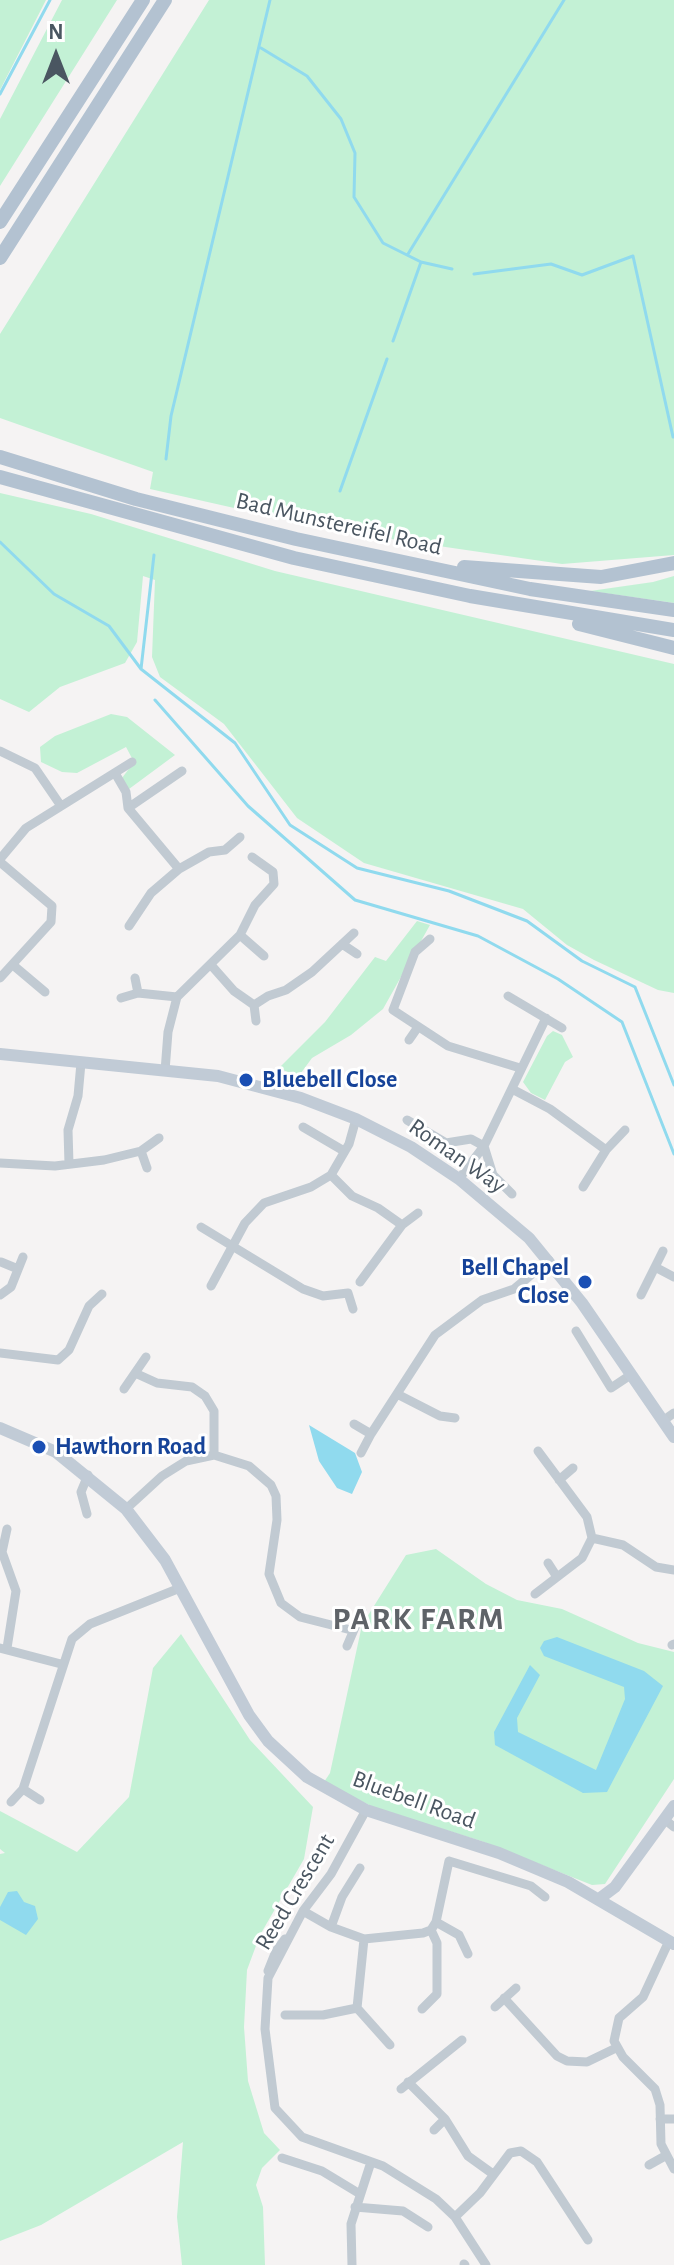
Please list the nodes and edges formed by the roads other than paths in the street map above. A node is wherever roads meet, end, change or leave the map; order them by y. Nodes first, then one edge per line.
1 (143, 0) edge
2 (165, 0) edge
3 (0, 222) edge
4 (0, 258) edge
5 (0, 457) edge
6 (0, 477) edge
7 (412, 563) junction
8 (674, 563) edge
9 (470, 596) junction
10 (674, 610) edge
11 (674, 630) edge
12 (674, 648) edge
13 (0, 751) edge
14 (132, 762) dead end
15 (182, 771) dead end
16 (115, 773) junction
17 (61, 806) junction
18 (128, 808) junction
19 (240, 837) dead end
20 (252, 857) dead end
21 (0, 861) edge
22 (179, 869) junction
23 (129, 926) dead end
24 (354, 933) dead end
25 (240, 935) junction
26 (430, 939) dead end
27 (342, 944) junction
28 (357, 954) dead end
29 (264, 956) dead end
30 (13, 965) junction
31 (211, 965) junction
32 (0, 978) edge
33 (135, 978) dead end
34 (45, 992) dead end
35 (138, 993) junction
36 (508, 996) dead end
37 (177, 997) junction
38 (121, 998) dead end
39 (254, 1005) junction
40 (546, 1018) junction
41 (256, 1021) dead end
42 (418, 1027) junction
43 (562, 1028) dead end
44 (409, 1040) dead end
45 (0, 1054) edge
46 (81, 1063) junction
47 (520, 1068) junction
48 (165, 1071) junction
49 (512, 1089) junction
50 (356, 1119) junction
51 (407, 1120) dead end
52 (303, 1127) dead end
53 (625, 1130) dead end
54 (159, 1138) dead end
55 (484, 1146) junction
56 (606, 1150) junction
57 (141, 1151) junction
58 (344, 1151) junction
59 (0, 1163) edge
60 (69, 1164) junction
61 (147, 1168) dead end
62 (331, 1175) junction
63 (459, 1179) junction
64 (583, 1187) dead end
65 (512, 1194) dead end
66 (418, 1213) dead end
67 (402, 1225) junction
68 (201, 1227) dead end
69 (235, 1246) junction
70 (663, 1251) dead end
71 (23, 1257) dead end
72 (549, 1260) junction
73 (1, 1262) edge
74 (655, 1267) junction
75 (18, 1269) junction
76 (674, 1277) edge
77 (360, 1282) dead end
78 (211, 1286) dead end
79 (102, 1294) dead end
80 (0, 1295) edge
81 (641, 1295) dead end
82 (353, 1309) dead end
83 (576, 1331) dead end
84 (0, 1353) edge
85 (146, 1357) dead end
86 (135, 1373) junction
87 (629, 1376) junction
88 (124, 1389) dead end
89 (397, 1394) junction
90 (669, 1417) edge
91 (455, 1418) dead end
92 (354, 1424) dead end
93 (0, 1428) edge
94 (371, 1434) junction
95 (674, 1437) edge
96 (538, 1451) dead end
97 (361, 1453) dead end
98 (214, 1455) junction
99 (573, 1468) dead end
100 (88, 1475) junction
101 (559, 1480) junction
102 (126, 1509) junction
103 (87, 1514) dead end
104 (7, 1529) dead end
105 (592, 1538) junction
106 (1, 1552) edge
107 (548, 1563) dead end
108 (674, 1574) edge
109 (557, 1577) junction
110 (180, 1588) junction
111 (535, 1594) dead end
112 (362, 1611) dead end
113 (351, 1630) junction
114 (347, 1646) dead end
115 (3, 1648) edge
116 (61, 1664) junction
117 (23, 1789) junction
118 (40, 1800) dead end
119 (11, 1802) dead end
120 (674, 1806) edge
121 (366, 1810) junction
122 (669, 1823) edge
123 (360, 1868) dead end
124 (545, 1897) dead end
125 (599, 1899) junction
126 (303, 1911) junction
127 (434, 1926) junction
128 (331, 1927) junction
129 (364, 1939) junction
130 (672, 1943) edge
131 (468, 1954) dead end
132 (516, 1988) dead end
133 (504, 1998) junction
134 (495, 2007) dead end
135 (357, 2008) junction
136 (422, 2009) dead end
137 (285, 2015) dead end
138 (462, 2040) dead end
139 (390, 2045) dead end
140 (616, 2048) junction
141 (445, 2119) junction
142 (660, 2119) junction
143 (674, 2119) edge
144 (434, 2130) dead end
145 (665, 2156) junction
146 (282, 2158) dead end
147 (371, 2162) junction
148 (649, 2165) dead end
149 (674, 2169) edge
150 (493, 2174) junction
151 (360, 2194) junction
152 (355, 2207) junction
153 (455, 2217) junction
154 (428, 2227) dead end
155 (588, 2240) dead end
156 (352, 2265) edge
157 (486, 2265) edge

1 - 3 main road
2 - 4 main road
5 - 7 main road, Bad Munstereifel Road
6 - 9 main road, Bad Munstereifel Road
7 - 8 main road
7 - 10 main road, Bad Munstereifel Road
9 - 11 main road, Bad Munstereifel Road
9 - 12 main road
13 - 17 street
14 - 16 street
15 - 18 street
16 - 17 street
16 - 18 street
17 - 21 street
18 - 22 street
19 - 22 street
20 - 25 street
21 - 30 street
22 - 23 street
24 - 27 street
25 - 29 street
25 - 31 street
26 - 42 street
27 - 28 street
27 - 39 street
30 - 32 street
30 - 34 street
31 - 37 street
31 - 39 street
33 - 35 street
35 - 37 street
35 - 38 street
36 - 40 street
37 - 48 street
39 - 41 street
40 - 43 street
40 - 47 street
42 - 44 street
42 - 47 street
45 - 46 street, Roman Way
46 - 48 street, Roman Way
46 - 60 street
47 - 49 street
48 - 50 street, Roman Way
49 - 55 street
49 - 56 street
50 - 58 street
50 - 63 street, Roman Way
51 - 55 street
52 - 58 street
53 - 56 street
54 - 57 street
55 - 63 street
55 - 65 street
56 - 64 street
57 - 60 street
57 - 61 street
58 - 62 street
59 - 60 street
62 - 67 street
62 - 69 street
63 - 72 street, Roman Way
66 - 67 street
67 - 77 street
68 - 69 street
69 - 78 street
69 - 82 street
70 - 74 street
71 - 75 street
72 - 87 street, Roman Way
72 - 89 street
73 - 75 street
74 - 76 street
74 - 81 street
75 - 80 street
79 - 84 street
83 - 87 street
85 - 86 street
86 - 88 street
86 - 98 street
87 - 90 street, Roman Way
89 - 91 street
89 - 94 street
90 - 95 street, Roman Way
92 - 94 street
93 - 100 street, Bluebell Road
94 - 97 street
96 - 101 street
98 - 102 street
98 - 113 street
99 - 101 street
100 - 102 street, Bluebell Road
100 - 103 street
101 - 105 street
102 - 110 street, Bluebell Road
104 - 106 street
105 - 108 street
105 - 109 street
106 - 115 street
107 - 109 street
109 - 111 street
110 - 116 street
110 - 121 street, Bluebell Road
112 - 113 street
113 - 114 street
115 - 116 street
116 - 117 street
117 - 118 street
117 - 119 street
120 - 122 street
121 - 125 street, Bluebell Road
121 - 126 street, Reed Crescent
122 - 125 street
123 - 128 street
124 - 127 street
125 - 130 street, Bluebell Road
126 - 128 street
126 - 147 street, Reed Crescent
127 - 129 street
127 - 131 street
127 - 136 street
128 - 129 street
129 - 135 street
130 - 140 street
132 - 133 street
133 - 134 street
133 - 140 street
135 - 137 street
135 - 139 street
138 - 141 street
140 - 142 street
141 - 144 street
141 - 150 street
142 - 143 street
142 - 145 street
145 - 148 street
145 - 149 street
146 - 151 street
147 - 151 street
147 - 153 street, Reed Crescent
150 - 153 street
150 - 155 street
151 - 152 street
152 - 154 street
152 - 156 street
153 - 157 street, Reed Crescent

